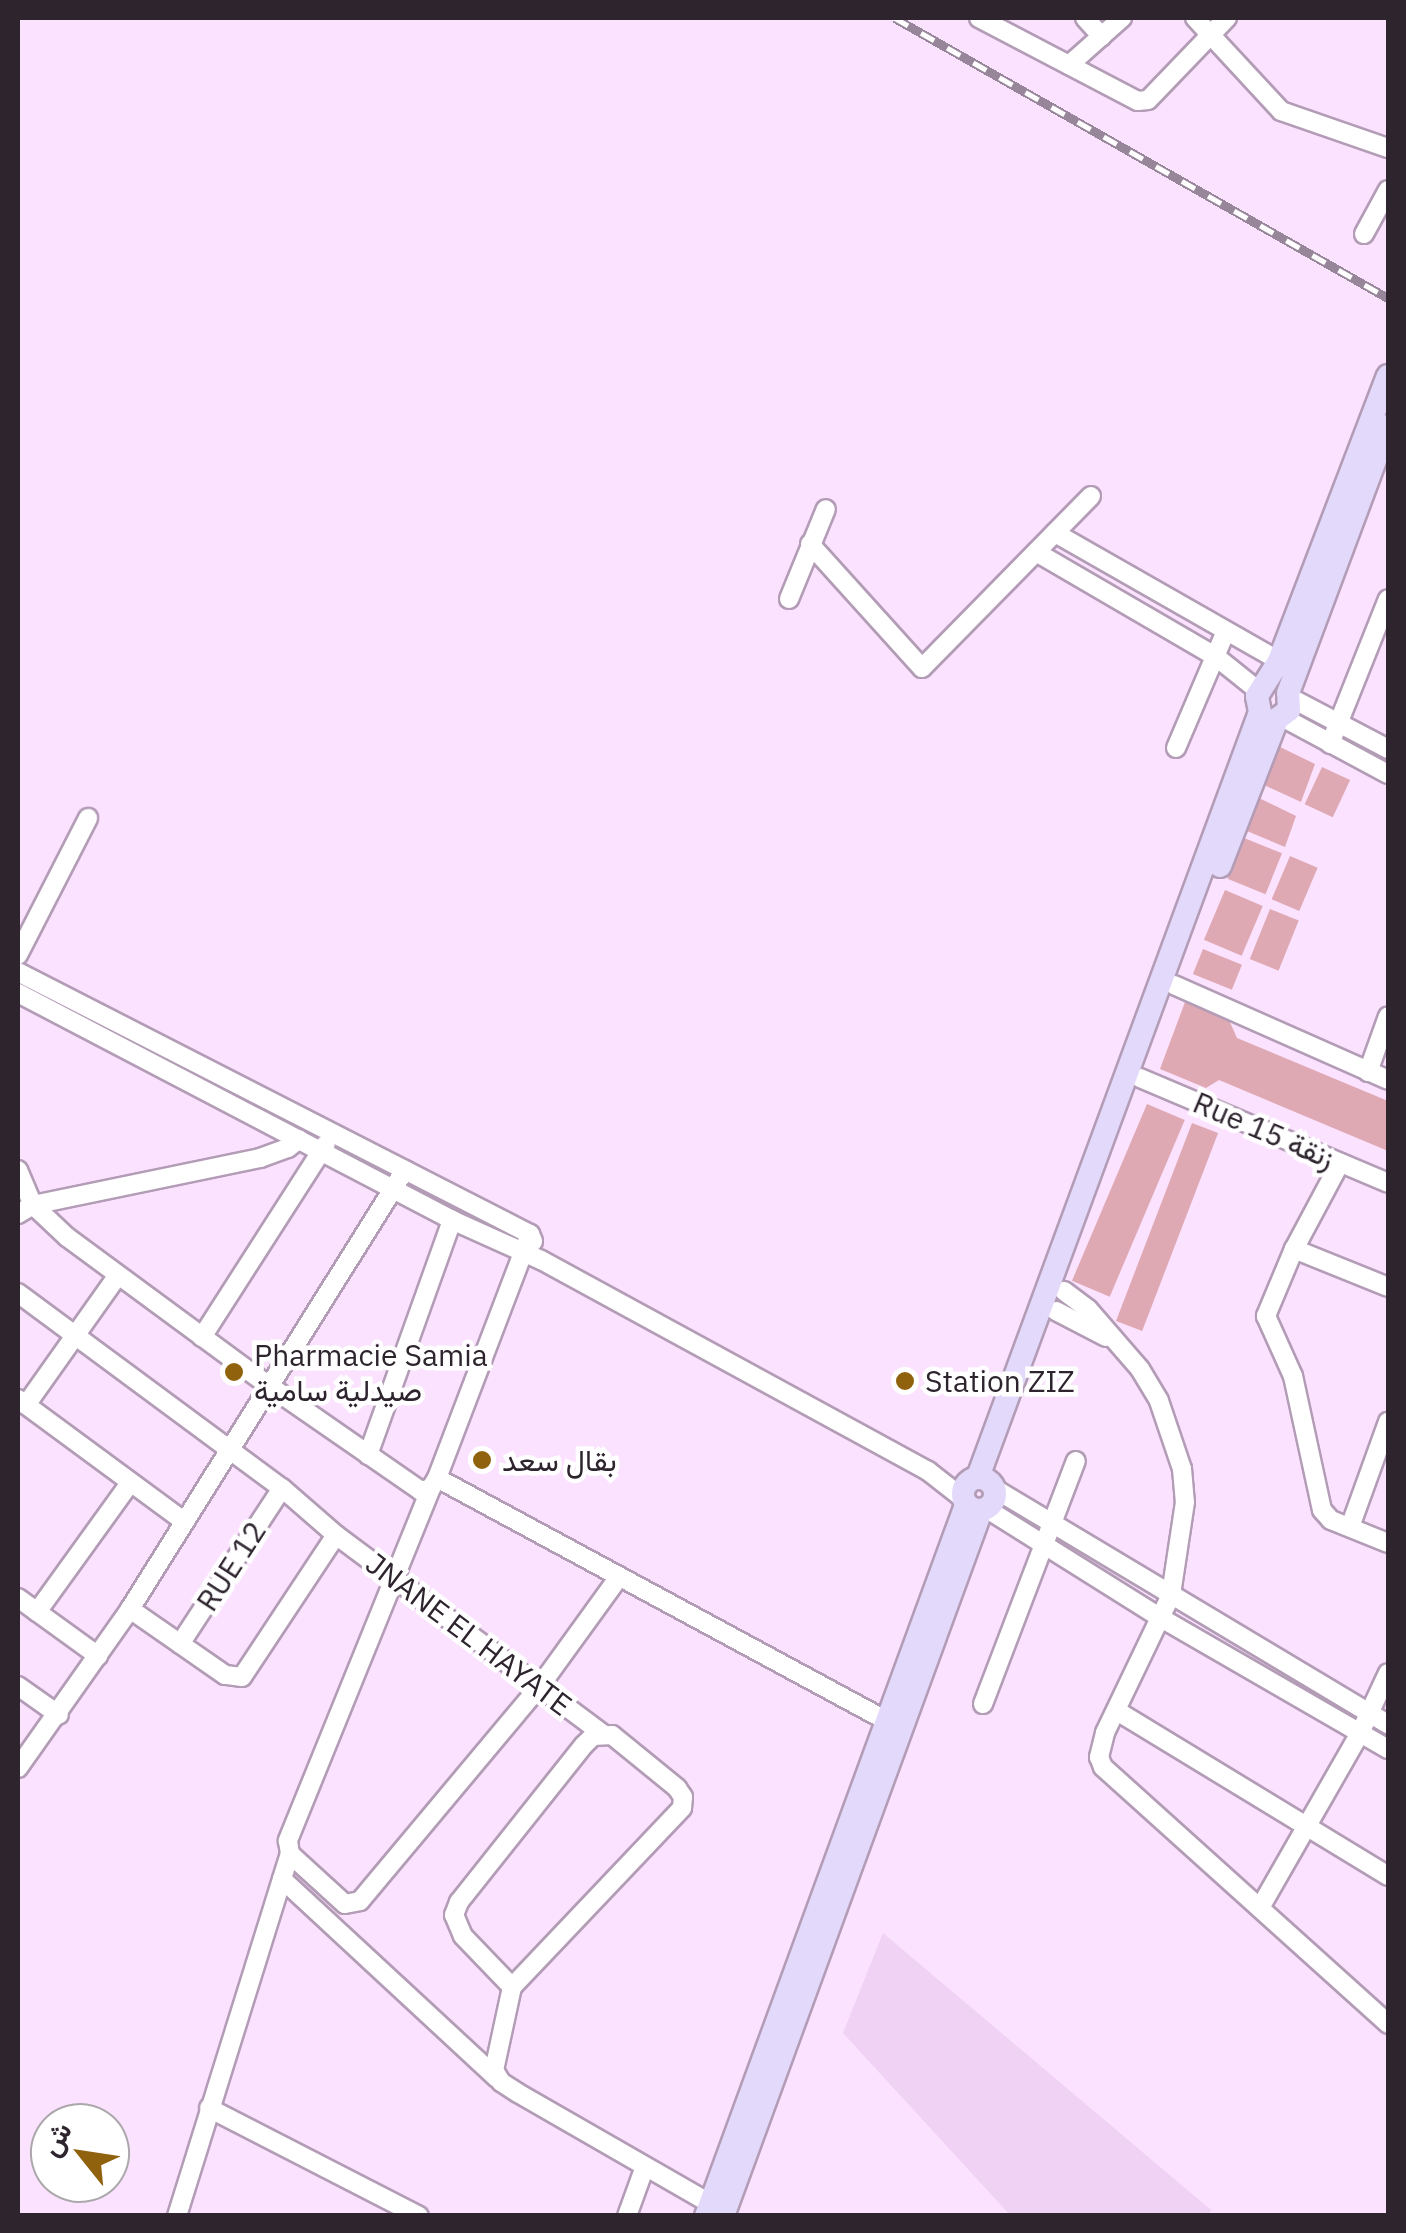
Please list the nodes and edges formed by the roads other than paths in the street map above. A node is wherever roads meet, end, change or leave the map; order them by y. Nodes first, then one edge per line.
1 (978, 18) edge
2 (1084, 18) edge
3 (1122, 18) edge
4 (1196, 18) edge
5 (1228, 18) edge
6 (1210, 35) junction
7 (1102, 36) junction
8 (1070, 65) junction
9 (1388, 148) edge
10 (1388, 190) edge
11 (1364, 234) dead end
12 (1388, 376) edge
13 (1388, 426) edge
14 (1092, 496) dead end
15 (826, 509) dead end
16 (1056, 532) junction
17 (810, 544) junction
18 (1036, 552) junction
19 (790, 599) dead end
20 (1388, 599) edge
21 (1226, 631) junction
22 (1215, 656) junction
23 (1279, 662) junction
24 (1275, 702) junction
25 (1341, 720) junction
26 (1330, 744) junction
27 (1176, 748) dead end
28 (1388, 748) edge
29 (1388, 774) edge
30 (88, 818) dead end
31 (18, 955) edge
32 (18, 972) edge
33 (1174, 985) junction
34 (18, 993) edge
35 (1388, 1016) edge
36 (1368, 1072) junction
37 (1140, 1078) junction
38 (1388, 1080) edge
39 (333, 1132) junction
40 (299, 1138) junction
41 (321, 1151) junction
42 (1340, 1163) junction
43 (18, 1170) edge
44 (405, 1170) junction
45 (1388, 1183) edge
46 (395, 1189) junction
47 (25, 1210) edge
48 (452, 1220) junction
49 (530, 1234) junction
50 (1294, 1249) junction
51 (520, 1254) junction
52 (541, 1260) junction
53 (118, 1275) junction
54 (1388, 1288) edge
55 (18, 1293) edge
56 (1060, 1301) junction
57 (75, 1336) junction
58 (202, 1337) junction
59 (268, 1385) junction
60 (22, 1402) edge
61 (1388, 1422) edge
62 (229, 1449) junction
63 (368, 1455) junction
64 (1076, 1461) dead end
65 (130, 1482) junction
66 (434, 1483) junction
67 (282, 1488) junction
68 (979, 1494) junction
69 (184, 1522) junction
70 (1052, 1525) junction
71 (1350, 1528) junction
72 (336, 1535) junction
73 (1388, 1543) edge
74 (1043, 1548) junction
75 (619, 1576) junction
76 (395, 1580) junction
77 (1171, 1595) junction
78 (18, 1598) edge
79 (130, 1608) junction
80 (36, 1612) junction
81 (1160, 1618) junction
82 (180, 1644) junction
83 (98, 1656) junction
84 (1388, 1673) edge
85 (18, 1686) edge
86 (540, 1686) junction
87 (983, 1704) dead end
88 (1117, 1711) junction
89 (1370, 1713) junction
90 (59, 1715) junction
91 (887, 1722) junction
92 (1388, 1724) edge
93 (602, 1733) junction
94 (1360, 1733) junction
95 (1388, 1749) edge
96 (18, 1768) edge
97 (1307, 1828) junction
98 (290, 1854) junction
99 (1388, 1876) edge
100 (282, 1879) junction
101 (1261, 1906) junction
102 (512, 1987) junction
103 (1388, 2024) edge
104 (501, 2082) junction
105 (209, 2108) junction
106 (644, 2169) junction
107 (714, 2212) edge
108 (177, 2216) edge
109 (418, 2216) edge
110 (628, 2216) edge

1 - 8 street
2 - 7 street
3 - 7 street
4 - 6 street
5 - 6 street
6 - 8 street
6 - 9 street
7 - 8 street
10 - 11 street
12 - 23 main road
13 - 24 main road
14 - 16 street
15 - 17 street
16 - 18 street
16 - 21 street
17 - 18 street
17 - 19 street
18 - 22 street
20 - 25 street
21 - 22 street
21 - 23 street
22 - 24 street
22 - 27 street
23 - 24 main road
24 - 25 street
24 - 26 street
24 - 33 main road
24 - 68 main road
25 - 26 street
25 - 28 street
26 - 29 street
30 - 31 street
32 - 39 street
33 - 36 street
33 - 37 main road
34 - 40 street
35 - 36 street
36 - 38 street
37 - 42 street, Rue 15 زنقة
37 - 56 main road
39 - 41 street
39 - 44 street
40 - 41 street
40 - 47 street
41 - 46 street
41 - 58 street
42 - 45 street, Rue 15 زنقة
42 - 50 street
43 - 47 street
44 - 46 street
44 - 49 street
46 - 48 street
46 - 59 street
47 - 53 street
48 - 51 street
48 - 63 street
49 - 51 street
49 - 52 street
50 - 54 street
50 - 71 street
51 - 52 street
51 - 66 street
52 - 68 street
53 - 57 street
53 - 58 street
55 - 57 street, JNANE EL HAYATE
56 - 68 main road
56 - 77 street
57 - 60 street
57 - 62 street, JNANE EL HAYATE
58 - 59 street
59 - 62 street
59 - 63 street
60 - 65 street
61 - 71 street
62 - 67 street, JNANE EL HAYATE
62 - 69 street
63 - 66 street
64 - 70 street
65 - 69 street
65 - 80 street
66 - 75 street
66 - 76 street
67 - 72 street, JNANE EL HAYATE
67 - 82 street, RUE 12
68 - 70 street
68 - 74 street
68 - 91 main road
68 - 107 main road
69 - 79 street
70 - 74 street
70 - 77 street
71 - 73 street
72 - 76 street, JNANE EL HAYATE
72 - 82 street
74 - 81 street
74 - 87 street
75 - 86 street
75 - 91 street
76 - 86 street, JNANE EL HAYATE
76 - 98 street
77 - 81 street
77 - 89 street
78 - 80 street
79 - 82 street
79 - 83 street
80 - 83 street
81 - 88 street
81 - 94 street
83 - 90 street
84 - 89 street
85 - 90 street
86 - 93 street, JNANE EL HAYATE
86 - 98 street
88 - 97 street
88 - 101 street
89 - 92 street
89 - 94 street
90 - 96 street
91 - 107 main road
93 - 102 street
93 - 102 street, JNANE EL HAYATE
94 - 95 street
94 - 97 street
97 - 99 street
97 - 101 street
98 - 100 street
100 - 104 street
100 - 105 street
101 - 103 street
102 - 104 street
104 - 106 street
105 - 108 street
105 - 109 street
106 - 107 street
106 - 110 street

